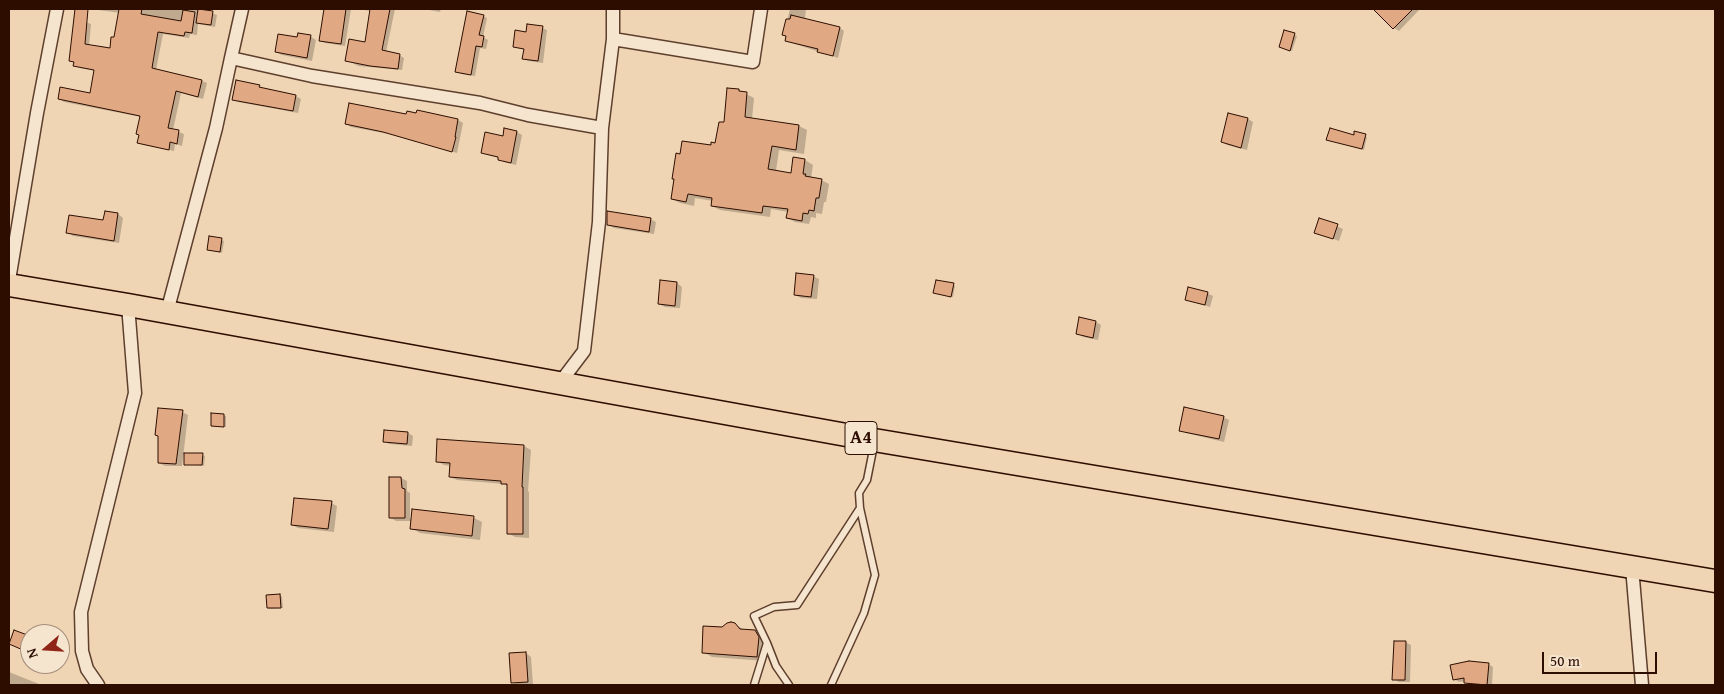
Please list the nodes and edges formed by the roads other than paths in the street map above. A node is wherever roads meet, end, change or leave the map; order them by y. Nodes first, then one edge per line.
1 (57, 9) edge
2 (242, 9) edge
3 (614, 9) edge
4 (762, 9) edge
5 (613, 39) junction
6 (230, 58) junction
7 (602, 128) junction
8 (9, 280) edge
9 (9, 285) edge
10 (128, 305) junction
11 (167, 312) junction
12 (559, 384) junction
13 (874, 440) junction
14 (860, 508) junction
15 (1632, 567) junction
16 (1715, 581) edge
17 (767, 643) junction
18 (98, 685) edge
19 (754, 685) edge
20 (789, 685) edge
21 (831, 685) edge
22 (1642, 685) edge

1 - 8 street
2 - 6 street
3 - 5 street
4 - 5 street
5 - 7 street
6 - 7 street
6 - 11 street
7 - 12 street
9 - 10 highway, A4
10 - 11 highway, A4
10 - 18 street
11 - 12 highway, A4
12 - 13 highway, A4
13 - 14 lane
13 - 15 highway, A4
14 - 17 lane
14 - 21 lane
15 - 16 highway, A4
15 - 22 street
17 - 19 lane
17 - 20 lane

